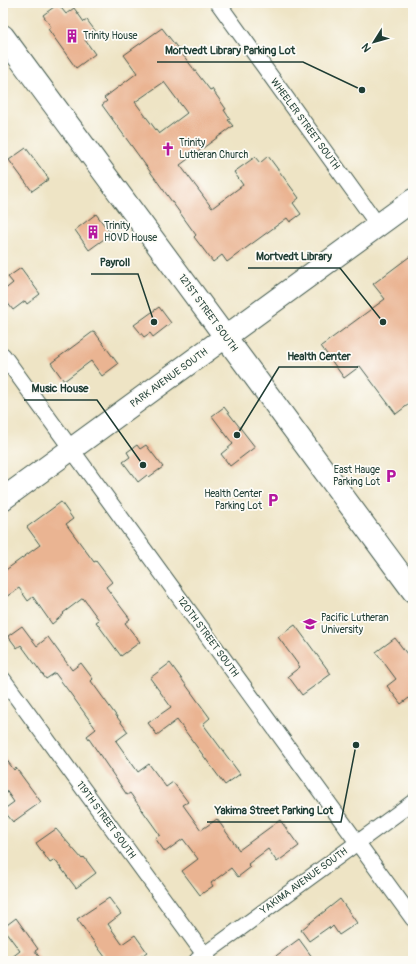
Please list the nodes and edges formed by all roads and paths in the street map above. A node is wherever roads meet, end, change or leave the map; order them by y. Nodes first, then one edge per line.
1 (218, 3) edge
2 (3, 36) edge
3 (413, 200) edge
4 (378, 225) junction
5 (225, 337) junction
6 (3, 355) edge
7 (72, 448) junction
8 (3, 499) edge
9 (413, 591) edge
10 (3, 679) edge
11 (413, 802) edge
12 (357, 843) junction
13 (413, 919) edge
14 (203, 959) edge

1 - 4 street, WHEELER STREET SOUTH
2 - 5 street, 121ST STREET SOUTH
3 - 4 street, PARK AVENUE SOUTH
4 - 5 street, PARK AVENUE SOUTH
5 - 7 street, PARK AVENUE SOUTH
5 - 9 street, 121ST STREET SOUTH
6 - 7 street, 120TH STREET SOUTH
7 - 8 street, PARK AVENUE SOUTH
7 - 12 street, 120TH STREET SOUTH
10 - 14 street, 119TH STREET SOUTH
11 - 12 street, YAKIMA AVENUE SOUTH
12 - 13 street, 120TH STREET SOUTH
12 - 14 street, YAKIMA AVENUE SOUTH

